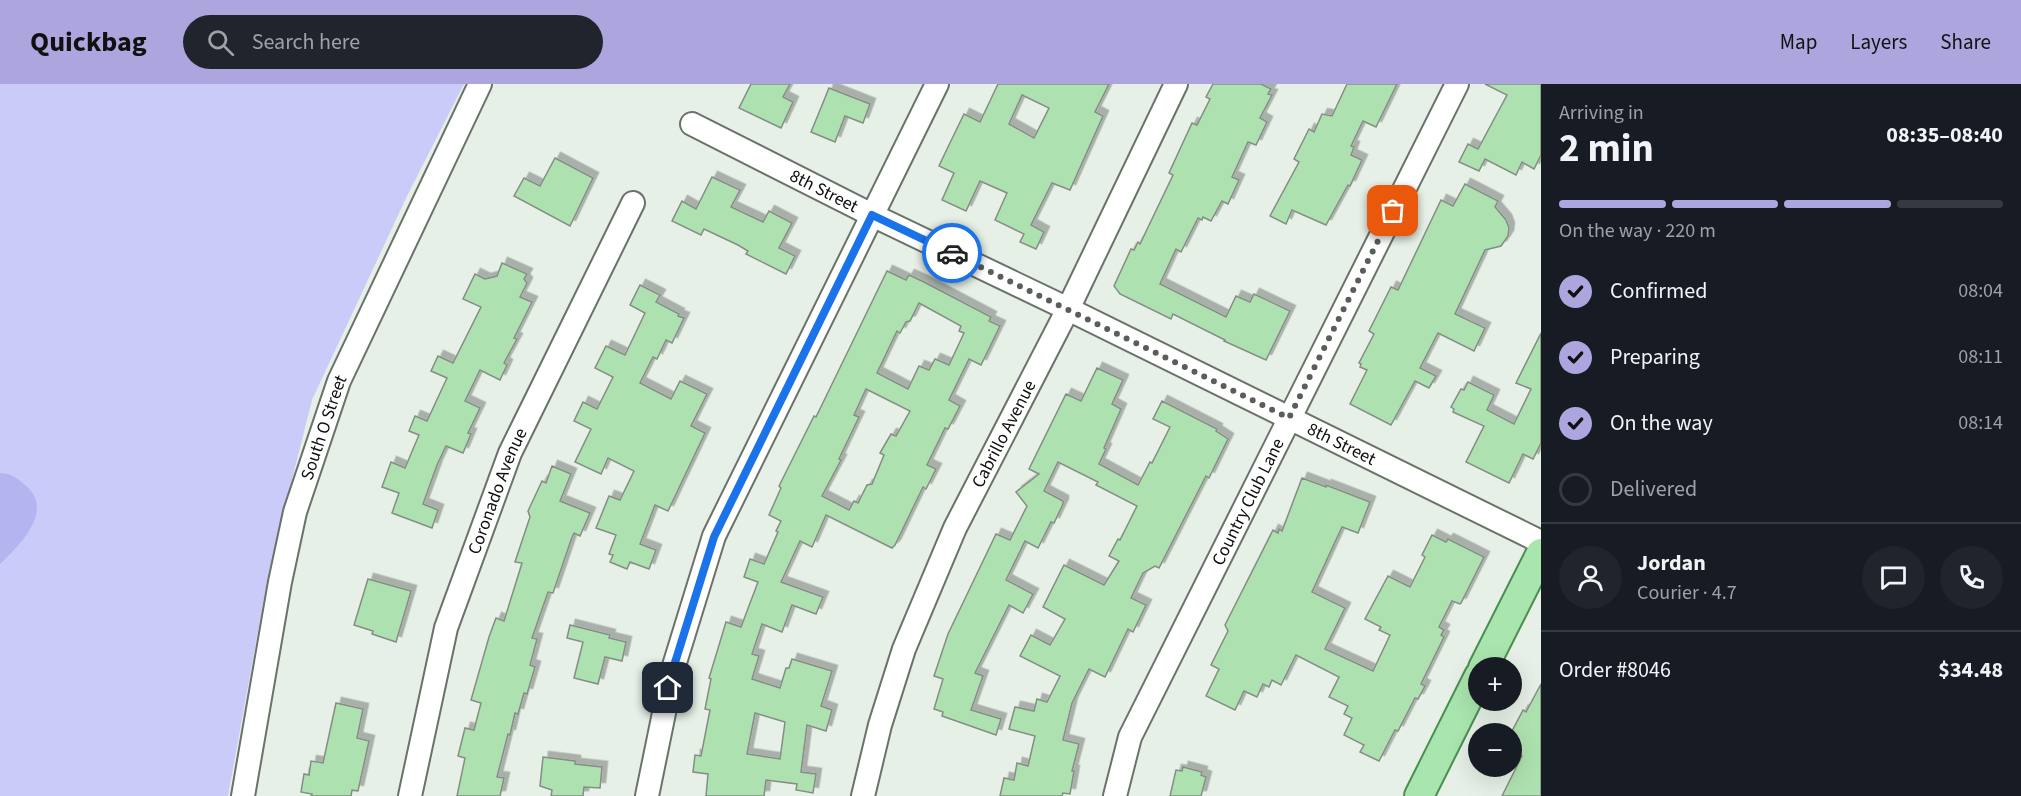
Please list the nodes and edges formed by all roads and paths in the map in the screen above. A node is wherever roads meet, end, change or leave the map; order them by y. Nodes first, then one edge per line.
1 (480, 84) edge
2 (938, 84) edge
3 (1176, 84) edge
4 (1456, 84) edge
5 (692, 124) dead end
6 (633, 203) dead end
7 (872, 215) junction
8 (1068, 309) junction
9 (1289, 418) junction
10 (1541, 543) edge
11 (1541, 553) edge
12 (1489, 657) edge
13 (1468, 698) edge
14 (243, 796) edge
15 (410, 796) edge
16 (647, 796) edge
17 (863, 796) edge
18 (1115, 796) edge
19 (1419, 796) edge

1 - 14 street, South O Street
2 - 7 street
3 - 8 street, Cabrillo Avenue
4 - 9 street, Country Club Lane
5 - 7 street, 8th Street
6 - 15 street, Coronado Avenue
7 - 8 street, 8th Street
7 - 16 street
8 - 9 street, 8th Street
8 - 17 street, Cabrillo Avenue
9 - 10 street, 8th Street
9 - 18 street, Country Club Lane
11 - 12 main road
13 - 19 main road

